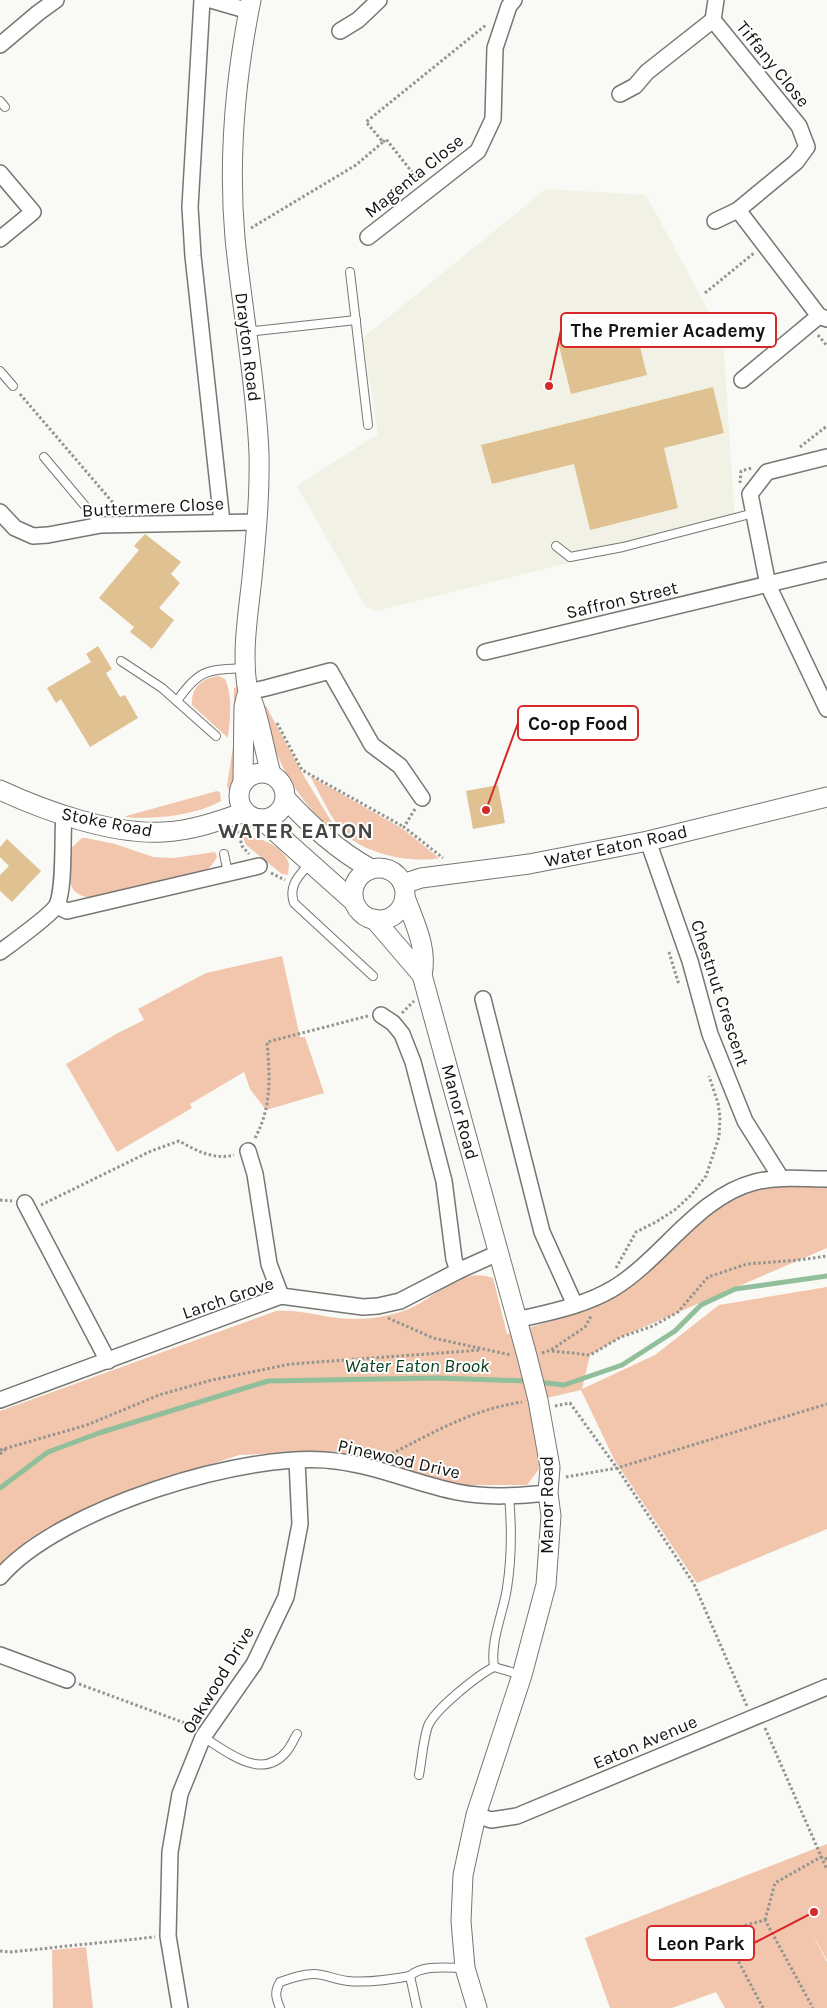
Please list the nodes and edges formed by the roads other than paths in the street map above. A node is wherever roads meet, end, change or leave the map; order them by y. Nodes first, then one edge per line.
1 (56, 0) edge
2 (202, 0) edge
3 (211, 0) edge
4 (379, 0) edge
5 (514, 0) edge
6 (716, 0) edge
7 (250, 5) edge
8 (713, 20) junction
9 (340, 31) dead end
10 (0, 45) edge
11 (620, 94) dead end
12 (0, 173) edge
13 (738, 210) junction
14 (715, 221) dead end
15 (368, 238) dead end
16 (0, 239) edge
17 (350, 272) dead end
18 (823, 318) edge
19 (356, 320) junction
20 (246, 332) junction
21 (0, 370) edge
22 (742, 380) dead end
23 (13, 386) road end
24 (368, 426) dead end
25 (44, 457) dead end
26 (827, 457) edge
27 (0, 512) edge
28 (754, 512) junction
29 (222, 522) junction
30 (258, 522) junction
31 (101, 526) junction
32 (556, 546) dead end
33 (827, 570) edge
34 (768, 585) junction
35 (485, 652) dead end
36 (121, 662) dead end
37 (246, 668) junction
38 (248, 693) junction
39 (177, 701) junction
40 (827, 710) edge
41 (216, 736) dead end
42 (271, 774) junction
43 (243, 781) junction
44 (0, 790) edge
45 (827, 797) edge
46 (285, 798) junction
47 (422, 798) road end
48 (64, 815) junction
49 (253, 815) junction
50 (648, 841) junction
51 (224, 854) dead end
52 (310, 863) junction
53 (259, 866) dead end
54 (371, 869) junction
55 (228, 873) junction
56 (404, 890) junction
57 (354, 901) junction
58 (57, 906) junction
59 (374, 919) junction
60 (0, 952) edge
61 (373, 976) dead end
62 (424, 982) junction
63 (483, 1000) dead end
64 (387, 1019) road end
65 (248, 1152) road end
66 (781, 1178) junction
67 (827, 1179) edge
68 (27, 1207) road end
69 (498, 1253) junction
70 (458, 1271) junction
71 (281, 1296) junction
72 (574, 1305) junction
73 (517, 1320) junction
74 (108, 1362) junction
75 (0, 1400) edge
76 (297, 1461) junction
77 (548, 1493) junction
78 (509, 1496) junction
79 (0, 1577) edge
80 (0, 1655) edge
81 (494, 1667) junction
82 (522, 1675) junction
83 (66, 1680) road end
84 (827, 1687) edge
85 (297, 1734) dead end
86 (203, 1738) junction
87 (419, 1775) dead end
88 (476, 1815) junction
89 (465, 1968) junction
90 (410, 1976) junction
91 (180, 2008) edge
92 (280, 2008) edge
93 (417, 2008) edge
94 (476, 2008) edge

1 - 10 street
2 - 29 street
3 - 7 street
4 - 9 street
5 - 15 street, Magenta Close
6 - 8 street, Tiffany Close
7 - 20 street, Drayton Road
8 - 11 street
8 - 13 street, Tiffany Close
12 - 16 street
13 - 14 street, Tiffany Close
13 - 18 street
17 - 19 lane
18 - 22 street
19 - 20 lane
19 - 24 lane
20 - 30 street, Drayton Road
21 - 23 lane
25 - 31 lane
26 - 28 street
27 - 31 street, Buttermere Close
28 - 32 lane
28 - 34 street
29 - 30 street, Buttermere Close
29 - 31 street, Buttermere Close
30 - 37 street, Drayton Road
33 - 34 street, Saffron Street
34 - 35 street, Saffron Street
34 - 40 street
36 - 39 lane
37 - 38 street, Drayton Road
37 - 39 lane
38 - 42 street, Drayton Road
38 - 43 street, Drayton Road
38 - 47 street
39 - 41 lane
42 - 43 street
42 - 46 street
43 - 49 street
44 - 48 street, Stoke Road
45 - 50 street, Water Eaton Road
46 - 49 street
46 - 54 street
48 - 49 street, Stoke Road
48 - 58 street
49 - 52 street
50 - 56 street, Water Eaton Road
50 - 66 street, Chestnut Crescent
51 - 55 lane
52 - 57 street
52 - 61 lane
53 - 55 street
54 - 56 street
54 - 57 street
55 - 58 street
56 - 59 street
56 - 62 street, Manor Road
57 - 59 street
58 - 60 street
59 - 62 street, Manor Road
62 - 69 street, Manor Road
63 - 72 street
64 - 70 street
65 - 71 street
66 - 67 street
66 - 72 street
68 - 74 street
69 - 70 street, Larch Grove
69 - 73 street, Manor Road
70 - 71 street, Larch Grove
71 - 74 street, Larch Grove
72 - 73 street
73 - 77 street, Manor Road
74 - 75 street, Larch Grove
76 - 78 street, Pinewood Drive
76 - 79 street, Pinewood Drive
76 - 86 street, Oakwood Drive
77 - 78 street, Pinewood Drive
77 - 82 street, Manor Road
78 - 81 lane
80 - 83 street
81 - 82 lane
81 - 87 lane
82 - 88 street, Manor Road
84 - 88 street, Eaton Avenue
85 - 86 lane
86 - 91 street, Oakwood Drive
88 - 89 street, Manor Road
89 - 90 lane
89 - 94 street, Manor Road
90 - 92 lane
90 - 93 lane

